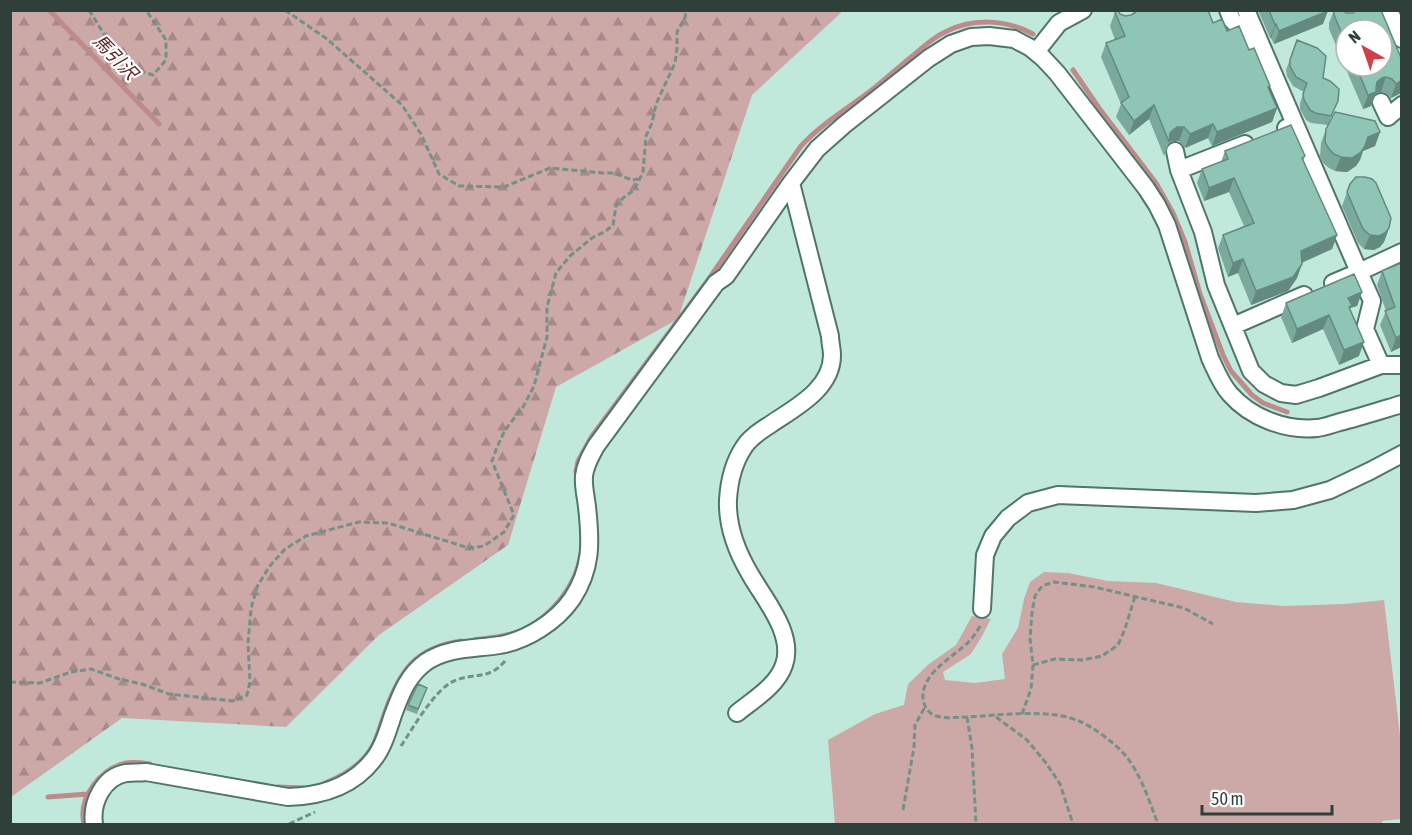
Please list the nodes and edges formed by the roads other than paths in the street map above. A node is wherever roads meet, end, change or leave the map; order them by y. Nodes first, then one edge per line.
1 (1083, 10) edge
2 (1228, 10) edge
3 (1246, 10) edge
4 (1389, 10) edge
5 (1401, 39) edge
6 (1036, 52) junction
7 (1264, 52) junction
8 (1401, 105) edge
9 (1384, 109) dead end
10 (1295, 124) junction
11 (1175, 152) dead end
12 (1179, 170) junction
13 (791, 183) junction
14 (1401, 252) edge
15 (1359, 272) junction
16 (1233, 326) junction
17 (1381, 365) junction
18 (1401, 365) edge
19 (1401, 404) edge
20 (1401, 454) edge
21 (982, 609) road end
22 (737, 713) dead end
23 (94, 825) edge

1 - 6 street
2 - 7 street
3 - 7 street
4 - 5 street
6 - 13 street
6 - 19 street
7 - 10 street
8 - 9 street
10 - 12 street
10 - 15 street
11 - 12 street
12 - 16 street
13 - 22 street
13 - 23 street
14 - 15 street
15 - 16 street
15 - 17 street
16 - 17 street
17 - 18 street
20 - 21 street

